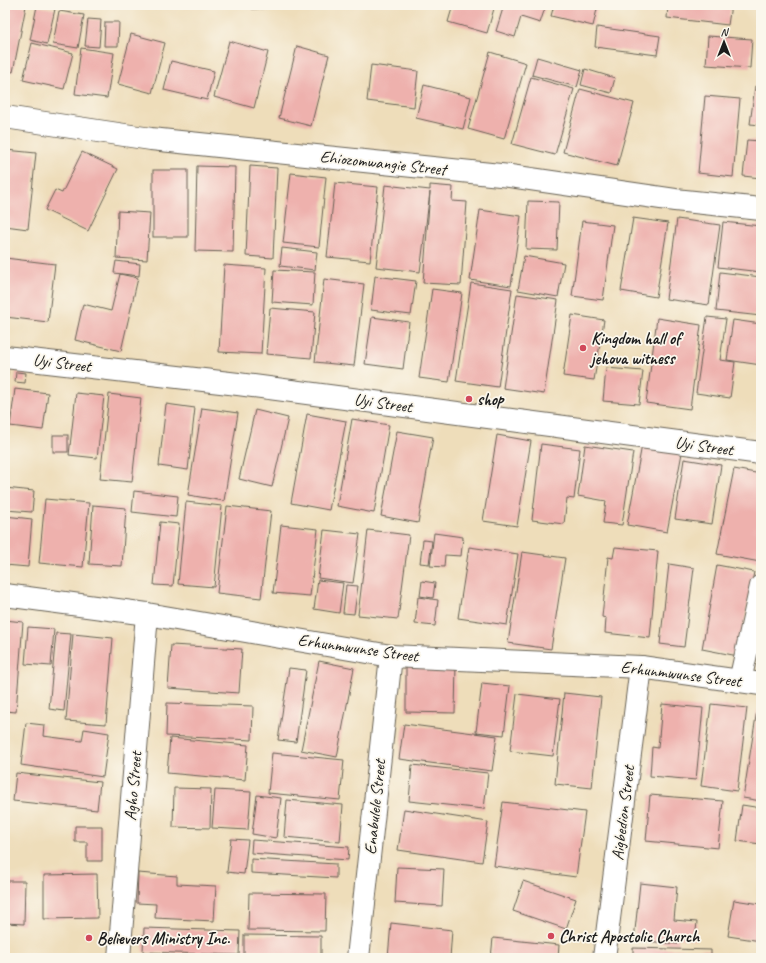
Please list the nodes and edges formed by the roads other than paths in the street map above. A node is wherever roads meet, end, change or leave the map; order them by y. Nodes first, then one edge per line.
1 (5, 117) edge
2 (761, 208) edge
3 (5, 357) edge
4 (761, 453) edge
5 (761, 586) edge
6 (5, 595) edge
7 (147, 614) junction
8 (391, 656) junction
9 (641, 667) junction
10 (750, 682) edge
11 (119, 958) edge
12 (358, 958) edge
13 (604, 958) edge

1 - 2 street, Ehiozomwangie Street
3 - 4 street, Uyi Street
5 - 10 street
6 - 7 street, Erhunmwunse Street
7 - 8 street, Erhunmwunse Street
7 - 11 street, Agho Street
8 - 9 street, Erhunmwunse Street
8 - 12 street, Enabulele Street
9 - 10 street, Erhunmwunse Street
9 - 13 street, Aigbedion Street

